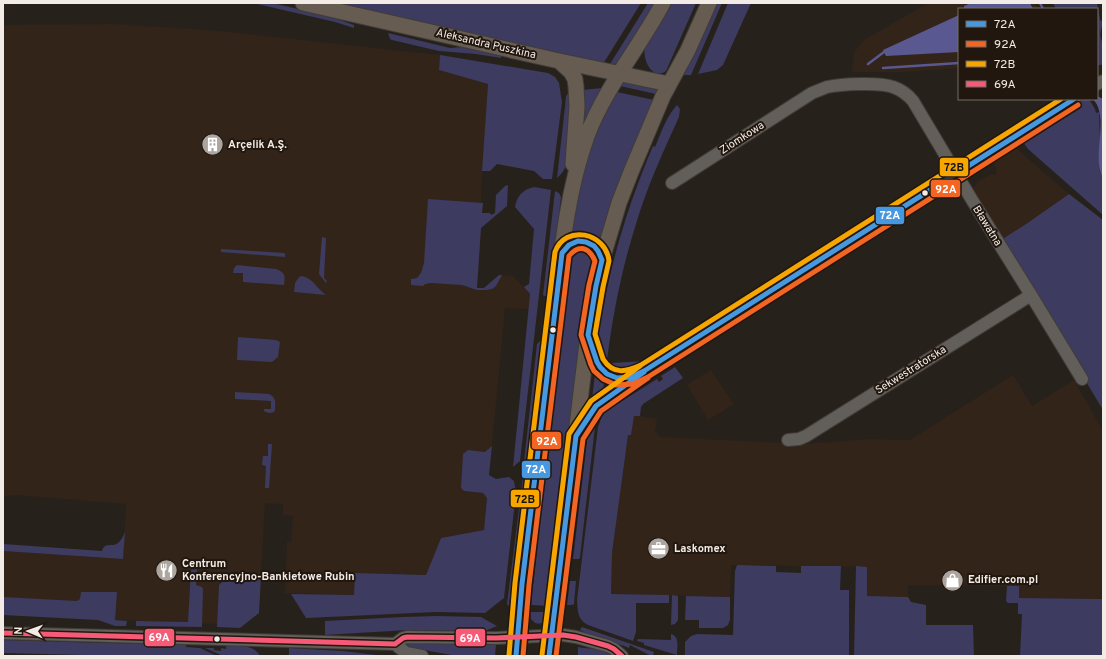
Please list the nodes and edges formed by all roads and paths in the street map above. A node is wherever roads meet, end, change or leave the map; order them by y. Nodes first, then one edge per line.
1 (303, 3) edge
2 (663, 3) edge
3 (709, 3) edge
4 (559, 61) junction
5 (620, 74) junction
6 (669, 84) junction
7 (812, 93) joint
8 (1072, 100) edge
9 (956, 173) junction
10 (672, 183) dead end
11 (572, 189) junction
12 (562, 253) junction
13 (602, 260) junction
14 (1032, 295) junction
15 (588, 335) junction
16 (644, 371) junction
17 (1082, 379) dead end
18 (576, 436) junction
19 (788, 440) dead end
20 (3, 633) edge
21 (552, 636) junction
22 (518, 637) junction
23 (394, 644) junction
24 (422, 656) edge
25 (516, 656) edge
26 (549, 656) edge
27 (622, 656) edge

1 - 4 main road, Aleksandra Puszkina
2 - 5 main road
3 - 6 main road
4 - 5 main road, Aleksandra Puszkina
4 - 11 main road
5 - 6 main road, Aleksandra Puszkina
5 - 11 main road
6 - 13 main road
7 - 9 street, Bławatna
7 - 10 street, Ziomkowa
8 - 9 street
9 - 14 street, Bławatna
9 - 16 street
11 - 12 main road
12 - 13 main road
12 - 22 main road
13 - 15 main road
14 - 17 street, Bławatna
14 - 19 street, Sekwestratorska
15 - 16 street
15 - 18 main road
16 - 18 street
18 - 21 main road
20 - 23 street
21 - 22 street
21 - 26 main road
21 - 27 street
22 - 23 street
22 - 25 main road
23 - 24 street

